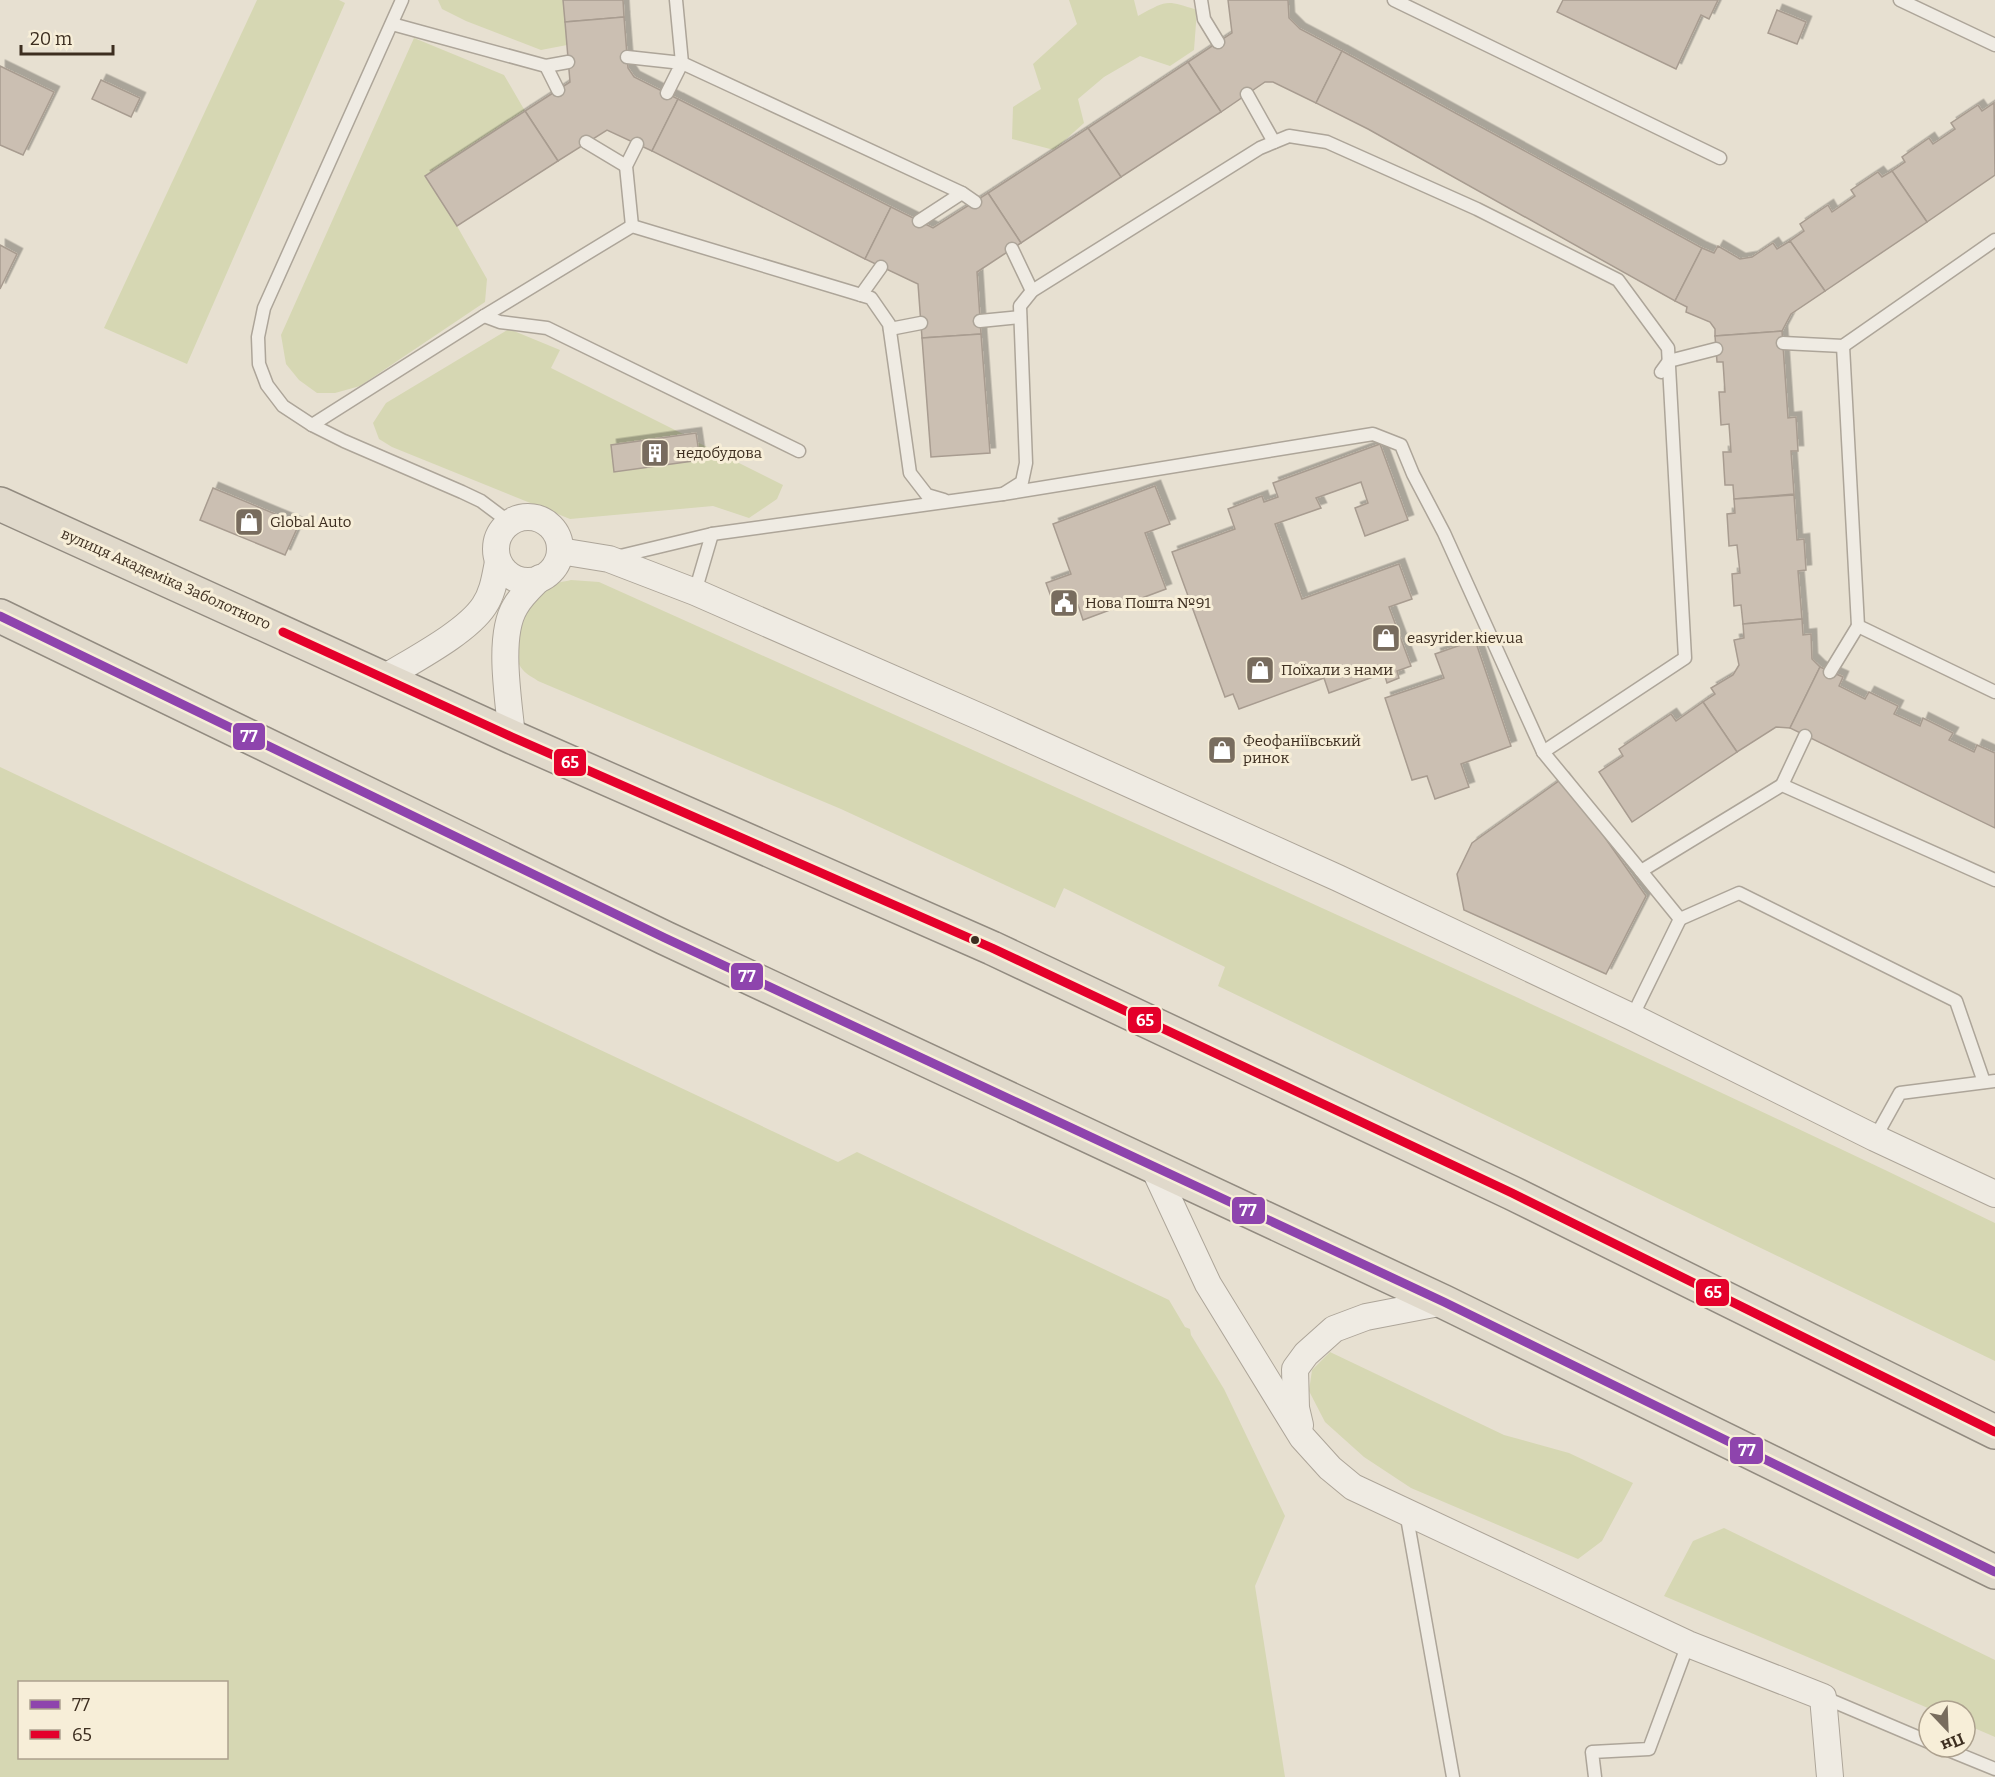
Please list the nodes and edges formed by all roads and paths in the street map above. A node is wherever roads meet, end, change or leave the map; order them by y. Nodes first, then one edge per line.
1 (402, 0) edge
2 (676, 0) edge
3 (1201, 0) edge
4 (1394, 0) edge
5 (1899, 0) edge
6 (392, 24) junction
7 (1218, 42) dead end
8 (1995, 45) edge
9 (627, 57) dead end
10 (568, 62) dead end
11 (682, 63) junction
12 (546, 66) junction
13 (558, 90) dead end
14 (667, 93) dead end
15 (1247, 94) dead end
16 (586, 142) dead end
17 (1274, 142) junction
18 (637, 144) dead end
19 (1720, 158) dead end
20 (626, 166) junction
21 (962, 193) junction
22 (975, 202) dead end
23 (919, 221) dead end
24 (632, 226) junction
25 (1995, 240) edge
26 (1012, 249) dead end
27 (881, 267) dead end
28 (1032, 291) junction
29 (861, 295) junction
30 (484, 316) junction
31 (1020, 317) junction
32 (980, 321) dead end
33 (921, 323) dead end
34 (890, 328) junction
35 (1783, 343) dead end
36 (1843, 346) junction
37 (1716, 349) dead end
38 (1669, 361) junction
39 (1661, 372) dead end
40 (312, 425) junction
41 (799, 451) dead end
42 (1003, 494) junction
43 (950, 502) junction
44 (0, 504) edge
45 (509, 522) junction
46 (712, 534) junction
47 (560, 551) junction
48 (609, 559) junction
49 (498, 562) junction
50 (540, 578) junction
51 (695, 592) junction
52 (0, 616) edge
53 (1858, 626) junction
54 (1830, 672) dead end
55 (384, 678) junction
56 (1995, 692) edge
57 (512, 736) junction
58 (1805, 736) dead end
59 (1543, 752) junction
60 (1782, 785) junction
61 (1641, 871) junction
62 (1995, 880) edge
63 (1680, 919) junction
64 (1632, 1017) junction
65 (1990, 1082) edge
66 (1875, 1138) junction
67 (1152, 1164) junction
68 (1995, 1194) edge
69 (1444, 1302) junction
70 (1995, 1432) edge
71 (1302, 1437) junction
72 (1406, 1512) junction
73 (1995, 1572) edge
74 (1688, 1644) junction
75 (1822, 1697) junction
76 (1917, 1737) edge
77 (1970, 1759) edge
78 (1995, 1769) edge
79 (1453, 1777) edge
80 (1595, 1777) edge
81 (1830, 1777) edge

1 - 6 lane
2 - 11 lane
3 - 7 lane
4 - 19 lane
5 - 8 lane
6 - 12 lane
6 - 40 lane
9 - 11 lane
10 - 12 lane
11 - 14 lane
11 - 21 lane
12 - 13 lane
15 - 17 lane
16 - 20 lane
17 - 28 lane
17 - 38 lane
18 - 20 lane
20 - 24 lane
21 - 22 lane
21 - 23 lane
24 - 29 lane
24 - 30 lane
25 - 36 lane
26 - 28 lane
27 - 29 lane
28 - 31 lane
29 - 34 lane
30 - 40 lane
30 - 41 lane
31 - 32 lane
31 - 42 lane
33 - 34 lane
34 - 43 lane
35 - 36 lane
36 - 53 lane
37 - 38 lane
38 - 39 lane
38 - 59 lane
40 - 45 lane
42 - 43 lane
42 - 59 lane
43 - 46 lane
44 - 55 highway, вулиця Академіка Заболотного
45 - 47 street
45 - 49 street
46 - 48 lane
46 - 51 lane
47 - 48 street
47 - 50 street
48 - 51 street
49 - 50 street
49 - 55 street
50 - 57 street
51 - 64 street
52 - 67 highway
53 - 54 lane
53 - 56 lane
55 - 57 highway, вулиця Академіка Заболотного
57 - 70 highway, вулиця Академіка Заболотного
58 - 60 lane
59 - 61 lane
60 - 61 lane
60 - 62 lane
61 - 63 lane
63 - 64 lane
63 - 65 lane
64 - 66 street
65 - 66 lane
66 - 68 street
67 - 69 highway
67 - 71 street
69 - 71 street
69 - 73 highway
71 - 72 street
72 - 74 street
72 - 79 lane
74 - 75 street
74 - 80 lane
75 - 76 lane
75 - 81 street
77 - 78 lane

